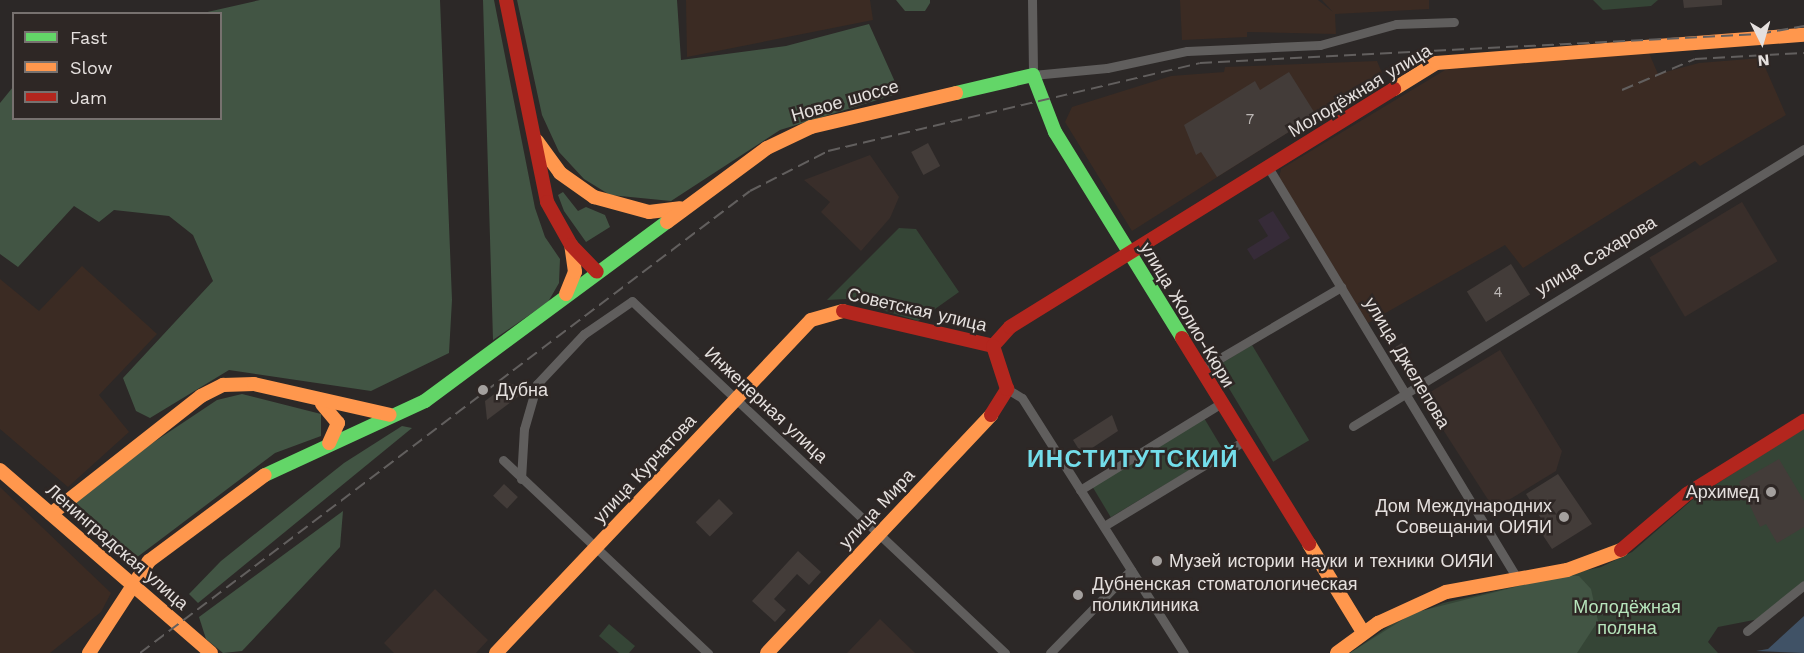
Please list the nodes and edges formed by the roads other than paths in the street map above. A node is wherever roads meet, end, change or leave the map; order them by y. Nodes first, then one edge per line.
1 (506, 0) edge
2 (1032, 0) edge
3 (1455, 22) dead end
4 (1804, 34) edge
5 (1033, 75) junction
6 (530, 123) junction
7 (1804, 148) edge
8 (1268, 167) junction
9 (560, 173) junction
10 (542, 183) junction
11 (685, 207) junction
12 (640, 210) junction
13 (653, 230) junction
14 (571, 245) junction
15 (1129, 254) junction
16 (597, 272) junction
17 (1341, 287) junction
18 (564, 298) junction
19 (824, 313) joint
20 (993, 346) junction
21 (1200, 370) junction
22 (1007, 388) junction
23 (1405, 391) junction
24 (309, 398) junction
25 (735, 399) junction
26 (1220, 404) junction
27 (398, 414) junction
28 (1804, 421) edge
29 (1353, 426) dead end
30 (1244, 441) junction
31 (329, 443) junction
32 (503, 460) dead end
33 (0, 470) edge
34 (521, 479) junction
35 (1080, 490) junction
36 (51, 514) junction
37 (1104, 526) junction
38 (879, 533) junction
39 (594, 549) junction
40 (1131, 570) junction
41 (1516, 576) junction
42 (131, 583) junction
43 (1804, 585) edge
44 (1747, 631) dead end
45 (1363, 632) junction
46 (89, 653) edge
47 (211, 653) edge
48 (496, 653) edge
49 (708, 653) edge
50 (767, 653) edge
51 (1005, 653) edge
52 (1050, 653) edge
53 (1184, 653) edge
54 (1337, 653) edge

1 - 6 main road
2 - 5 street, улица Жолио-Кюри
3 - 5 street
4 - 8 main road, Молодёжная улица
5 - 11 main road, Новое шоссе
5 - 15 main road, улица Жолио-Кюри
6 - 9 main road
6 - 10 main road
7 - 23 street, улица Сахарова
8 - 15 main road, Молодёжная улица
8 - 17 street, улица Джелепова
9 - 10 main road
9 - 12 main road
10 - 14 main road
11 - 12 main road
11 - 13 main road, Новое шоссе
12 - 13 main road
13 - 16 main road, Новое шоссе
14 - 16 main road
14 - 18 main road
15 - 20 main road, Молодёжная улица
15 - 21 main road, улица Жолио-Кюри
16 - 18 main road, Новое шоссе
17 - 21 street
17 - 23 street, улица Джелепова
18 - 27 main road, Новое шоссе
19 - 20 main road, Советская улица
19 - 25 main road, улица Курчатова
20 - 22 main road, Советская улица
21 - 26 main road, улица Жолио-Кюри
22 - 35 street
22 - 38 main road, улица Мира
23 - 29 street, улица Сахарова
23 - 41 street, улица Джелепова
24 - 27 main road
24 - 31 main road
24 - 36 main road
25 - 34 street, Инженерная улица
25 - 38 street, Инженерная улица
25 - 39 main road, улица Курчатова
26 - 30 main road, улица Жолио-Кюри
26 - 35 street
27 - 31 main road, Новое шоссе
28 - 41 main road
30 - 37 street
30 - 45 main road, улица Жолио-Кюри
31 - 42 main road, Новое шоссе
32 - 34 street
33 - 36 main road, Ленинградская улица
34 - 39 street
35 - 37 street
36 - 42 main road, Ленинградская улица
37 - 40 street
38 - 50 main road, улица Мира
38 - 51 street, Инженерная улица
39 - 48 main road, улица Курчатова
39 - 49 street
40 - 52 street
40 - 53 street
41 - 45 main road
42 - 46 main road, Новое шоссе
42 - 47 main road, Ленинградская улица
43 - 44 street
45 - 54 main road

